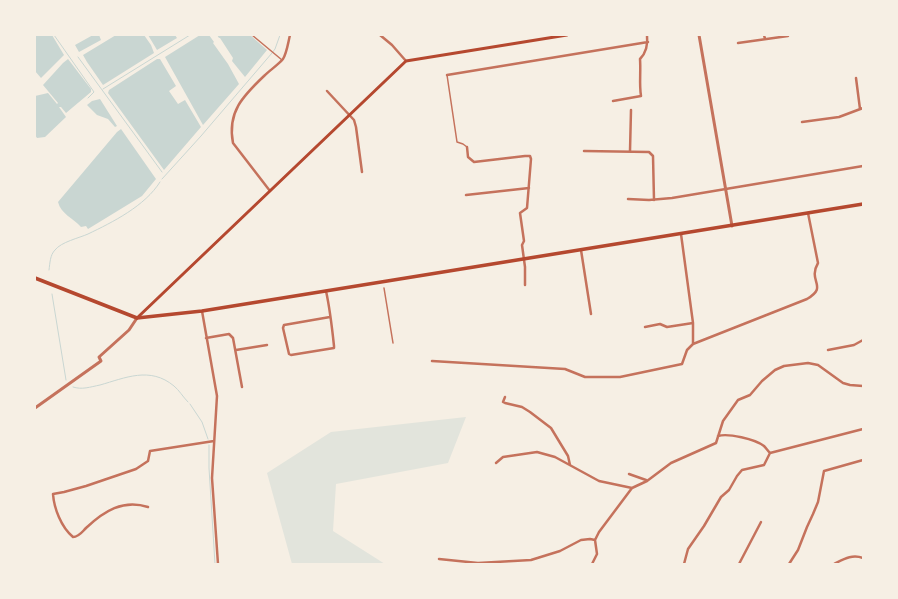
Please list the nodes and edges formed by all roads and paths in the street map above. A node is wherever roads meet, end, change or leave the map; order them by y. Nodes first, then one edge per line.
1 (252, 35) edge
2 (290, 35) edge
3 (380, 35) edge
4 (567, 35) edge
5 (647, 35) edge
6 (699, 35) edge
7 (764, 35) edge
8 (788, 36) edge
9 (765, 39) junction
10 (648, 42) junction
11 (738, 43) dead end
12 (282, 60) junction
13 (406, 61) junction
14 (447, 75) joint
15 (856, 78) dead end
16 (326, 91) dead end
17 (613, 101) dead end
18 (861, 109) edge
19 (631, 110) dead end
20 (350, 115) junction
21 (802, 122) dead end
22 (466, 147) joint
23 (584, 151) dead end
24 (630, 151) junction
25 (863, 166) edge
26 (362, 172) dead end
27 (529, 188) junction
28 (726, 188) junction
29 (270, 191) junction
30 (466, 195) dead end
31 (628, 199) dead end
32 (654, 200) junction
33 (863, 204) edge
34 (808, 213) junction
35 (732, 226) junction
36 (681, 234) junction
37 (581, 250) junction
38 (524, 259) junction
39 (35, 278) edge
40 (526, 285) dead end
41 (384, 288) dead end
42 (326, 291) junction
43 (202, 311) junction
44 (590, 314) dead end
45 (330, 317) junction
46 (137, 318) junction
47 (693, 323) junction
48 (645, 327) dead end
49 (206, 338) junction
50 (863, 340) edge
51 (393, 343) dead end
52 (693, 344) junction
53 (267, 345) dead end
54 (236, 350) junction
55 (828, 350) dead end
56 (432, 361) dead end
57 (863, 386) edge
58 (242, 387) dead end
59 (506, 397) dead end
60 (35, 408) edge
61 (863, 429) edge
62 (718, 436) junction
63 (214, 441) junction
64 (770, 454) junction
65 (863, 460) edge
66 (496, 463) dead end
67 (570, 465) junction
68 (629, 474) dead end
69 (647, 480) junction
70 (632, 488) junction
71 (148, 507) dead end
72 (761, 522) dead end
73 (595, 540) junction
74 (863, 558) edge
75 (439, 559) dead end
76 (523, 560) junction
77 (218, 564) edge
78 (520, 564) edge
79 (592, 564) edge
80 (684, 564) edge
81 (739, 564) edge
82 (789, 564) edge
83 (834, 564) edge

1 - 12 street
2 - 12 street
3 - 13 street
4 - 13 main road
5 - 10 street
6 - 28 street
7 - 9 street
8 - 9 street
9 - 11 street
10 - 14 street
10 - 17 street
12 - 29 street
13 - 20 main road
14 - 22 street
15 - 18 street
16 - 20 street
18 - 21 street
19 - 24 street
20 - 26 street
20 - 29 main road
22 - 27 street
23 - 24 street
24 - 32 street
25 - 28 street
27 - 30 street
27 - 38 street
28 - 32 street
28 - 35 street
29 - 46 main road
31 - 32 street
33 - 34 main road
34 - 35 main road
34 - 52 street
35 - 36 main road
36 - 37 main road
36 - 47 street
37 - 38 main road
37 - 44 street
38 - 40 street
38 - 42 main road
39 - 46 main road
41 - 51 street
42 - 43 main road
42 - 45 street
43 - 46 main road
43 - 49 street
45 - 45 street
46 - 60 street
47 - 48 street
47 - 52 street
49 - 54 street
49 - 63 street
50 - 55 street
52 - 56 street
53 - 54 street
54 - 58 street
57 - 62 street
59 - 67 street
61 - 64 street
62 - 64 street
62 - 69 street
63 - 71 street
63 - 77 street
64 - 80 street
65 - 82 street
66 - 67 street
67 - 70 street
68 - 69 street
69 - 70 street
70 - 73 street
72 - 81 street
73 - 76 street
73 - 79 street
74 - 83 street
75 - 76 street
76 - 78 street

